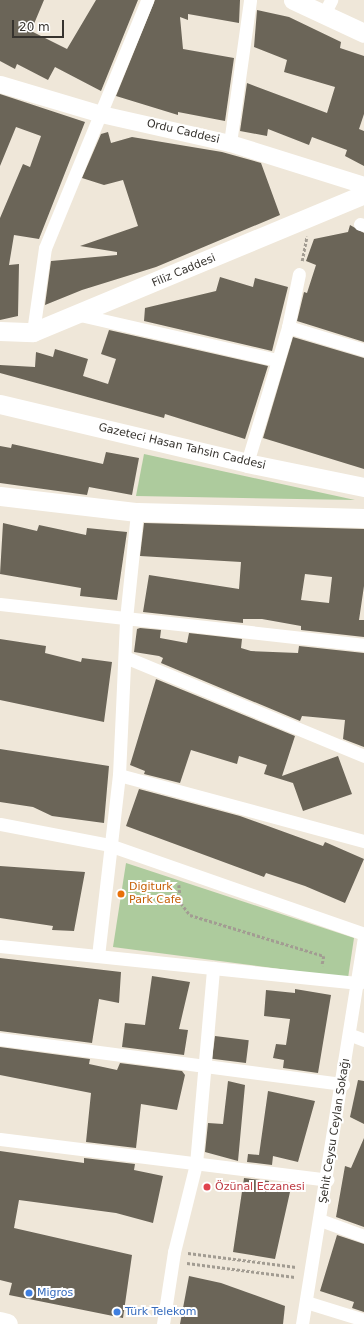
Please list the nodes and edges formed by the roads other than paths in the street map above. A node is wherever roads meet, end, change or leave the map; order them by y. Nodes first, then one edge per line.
1 (146, 0) edge
2 (250, 0) edge
3 (293, 0) edge
4 (328, 7) edge
5 (364, 33) edge
6 (0, 84) edge
7 (101, 114) junction
8 (230, 143) junction
9 (364, 185) edge
10 (364, 194) edge
11 (299, 274) road end
12 (80, 314) junction
13 (288, 327) junction
14 (0, 331) edge
15 (33, 332) junction
16 (364, 350) edge
17 (276, 360) junction
18 (0, 404) edge
19 (247, 464) junction
20 (364, 487) edge
21 (0, 496) edge
22 (137, 512) junction
23 (364, 518) edge
24 (0, 604) edge
25 (126, 619) junction
26 (364, 645) edge
27 (125, 658) junction
28 (364, 756) edge
29 (119, 774) junction
30 (0, 824) edge
31 (364, 841) edge
32 (109, 845) junction
33 (364, 934) edge
34 (364, 938) edge
35 (0, 946) edge
36 (98, 956) junction
37 (213, 968) junction
38 (359, 983) junction
39 (351, 1035) junction
40 (0, 1040) edge
41 (364, 1040) edge
42 (203, 1068) junction
43 (343, 1084) junction
44 (0, 1139) edge
45 (196, 1164) junction
46 (327, 1180) junction
47 (320, 1220) junction
48 (364, 1236) edge
49 (306, 1302) junction
50 (364, 1320) edge
51 (0, 1322) edge
52 (7, 1324) edge
53 (163, 1324) edge
54 (302, 1324) edge

1 - 7 street
2 - 8 street
3 - 4 main road
4 - 5 main road
6 - 7 street, Ordu Caddesi
7 - 8 street, Ordu Caddesi
7 - 15 street
8 - 9 street, Ordu Caddesi
10 - 12 main road, Filiz Caddesi
11 - 13 street
12 - 15 main road, Filiz Caddesi
12 - 17 street
13 - 16 street
13 - 17 street
14 - 15 main road, Filiz Caddesi
17 - 19 street
18 - 19 main road, Gazeteci Hasan Tahsin Caddesi
19 - 20 main road, Gazeteci Hasan Tahsin Caddesi
21 - 22 main road
22 - 23 main road
22 - 25 street
24 - 25 street
25 - 26 street
25 - 27 street
27 - 28 street
27 - 29 street
29 - 31 street
29 - 32 street
30 - 32 street
32 - 33 street
32 - 36 street
34 - 38 street, Şehit Ceysu Ceylan Sokağı
35 - 36 street
36 - 37 street
37 - 38 street
37 - 42 street
38 - 39 street, Şehit Ceysu Ceylan Sokağı
39 - 41 street
39 - 43 street, Şehit Ceysu Ceylan Sokağı
40 - 42 street
42 - 43 street
42 - 45 street
43 - 46 street, Şehit Ceysu Ceylan Sokağı
44 - 45 street
45 - 46 street
45 - 53 street
46 - 47 street, Şehit Ceysu Ceylan Sokağı
47 - 48 street
47 - 49 street, Şehit Ceysu Ceylan Sokağı
49 - 50 street
49 - 54 street, Şehit Ceysu Ceylan Sokağı
51 - 52 main road

